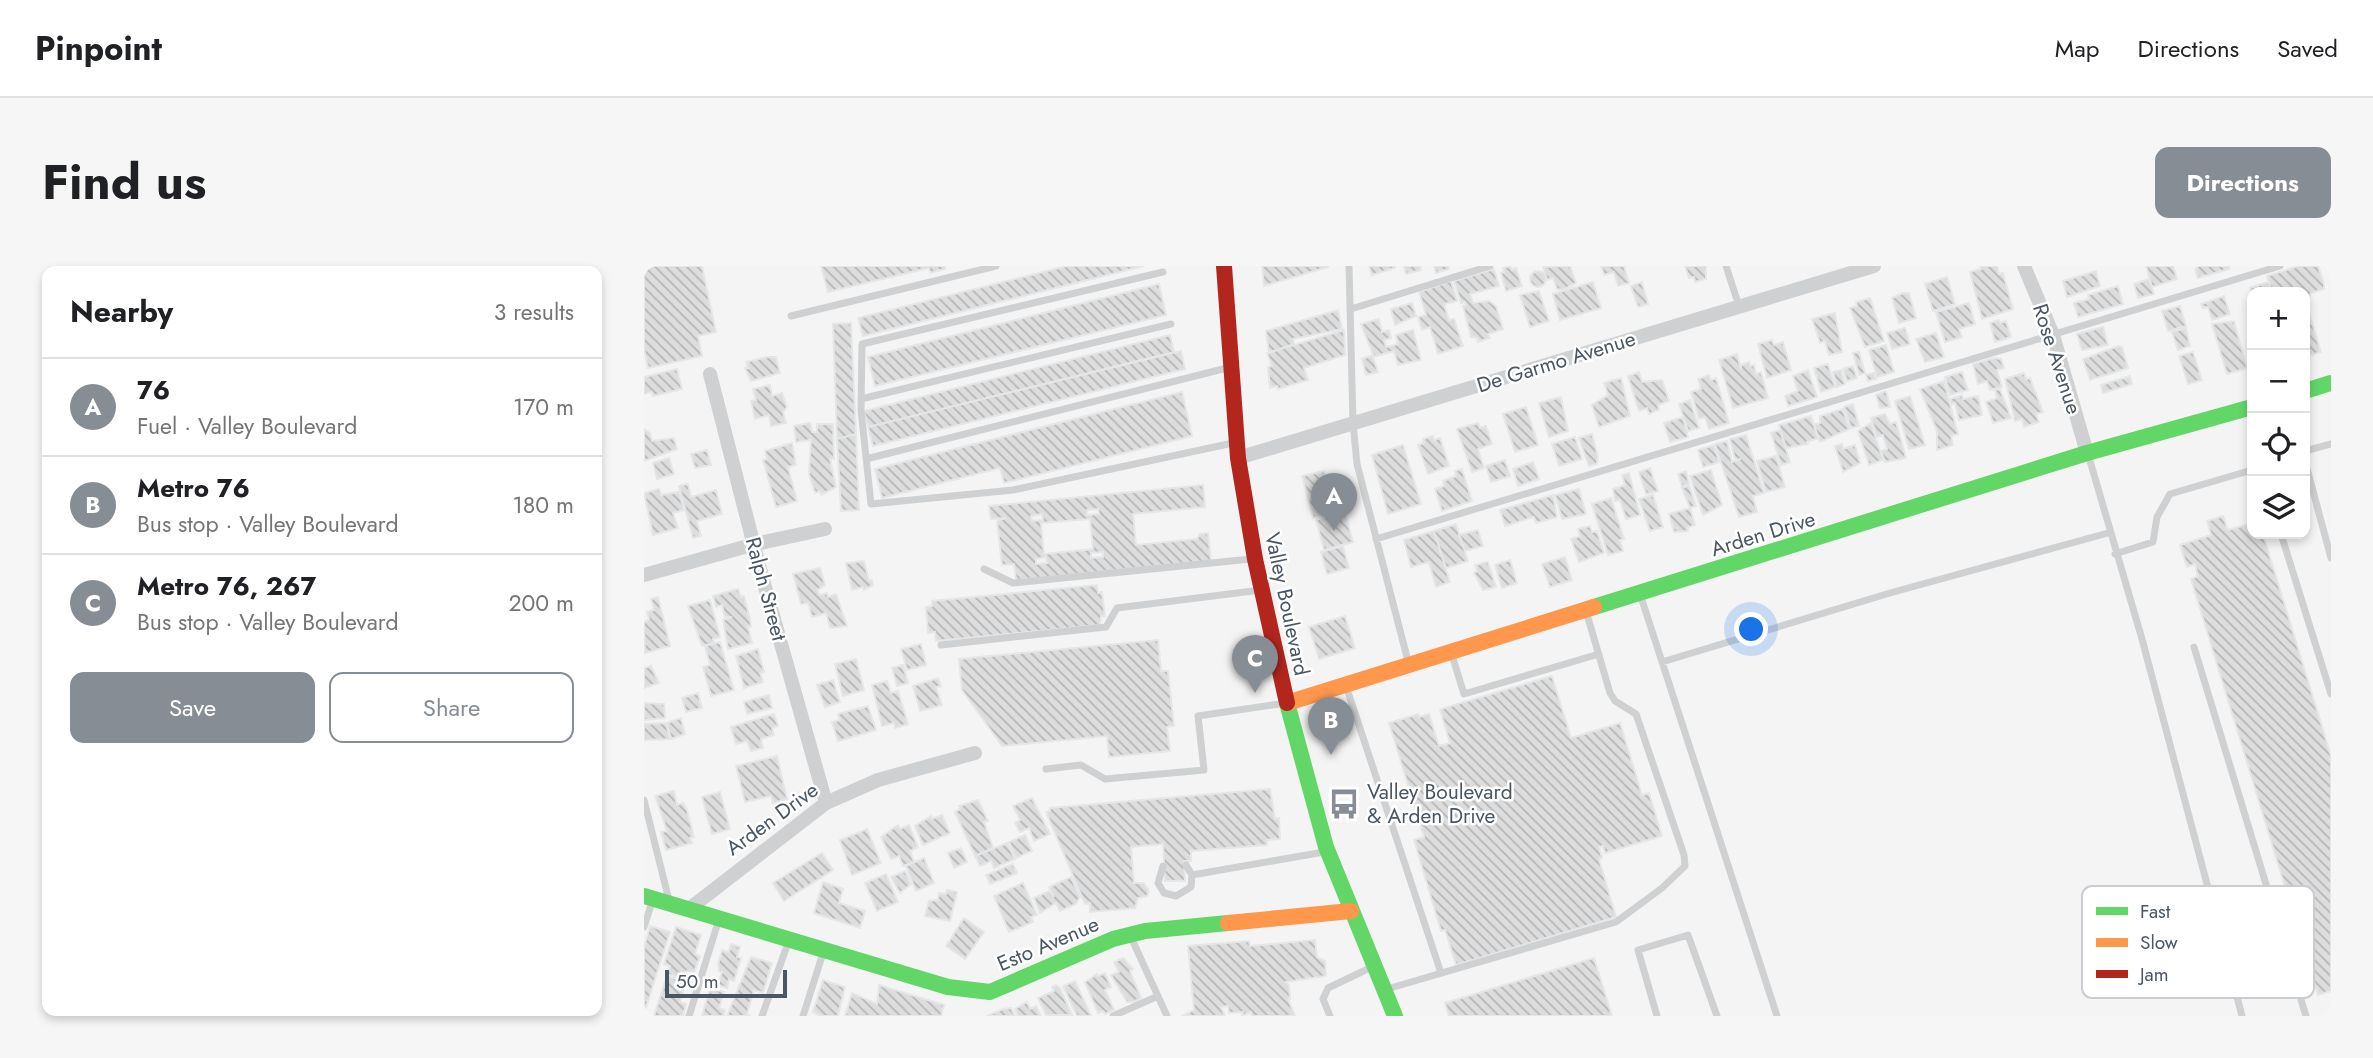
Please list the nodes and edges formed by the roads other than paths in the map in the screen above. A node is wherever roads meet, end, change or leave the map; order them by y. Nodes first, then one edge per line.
1 (996, 266) edge
2 (1224, 266) edge
3 (1349, 266) edge
4 (1490, 266) edge
5 (1726, 266) edge
6 (1874, 266) edge
7 (2024, 266) edge
8 (2280, 266) edge
9 (1163, 272) dead end
10 (1740, 307) junction
11 (1351, 309) junction
12 (791, 316) dead end
13 (1171, 324) dead end
14 (2053, 335) junction
15 (1231, 367) junction
16 (710, 374) dead end
17 (2331, 383) edge
18 (2310, 389) edge
19 (861, 399) junction
20 (2247, 408) edge
21 (1353, 423) junction
22 (2331, 444) edge
23 (1237, 450) junction
24 (2310, 450) edge
25 (2087, 453) junction
26 (866, 459) junction
27 (2247, 471) edge
28 (2309, 476) edge
29 (825, 529) dead end
30 (2108, 533) junction
31 (1376, 539) junction
32 (2283, 539) edge
33 (755, 544) junction
34 (2115, 554) junction
35 (2331, 558) edge
36 (1255, 559) junction
37 (984, 569) dead end
38 (644, 575) edge
39 (1262, 590) junction
40 (1640, 594) junction
41 (1586, 610) junction
42 (940, 645) dead end
43 (2194, 647) dead end
44 (1451, 652) junction
45 (1599, 654) junction
46 (1662, 662) junction
47 (1409, 665) junction
48 (1346, 685) junction
49 (2331, 694) edge
50 (1287, 703) junction
51 (975, 753) dead end
52 (1046, 769) dead end
53 (644, 800) edge
54 (826, 803) junction
55 (1328, 852) junction
56 (1186, 865) dead end
57 (1163, 866) dead end
58 (1192, 875) junction
59 (2208, 886) edge
60 (2267, 886) edge
61 (648, 897) edge
62 (670, 904) junction
63 (689, 909) junction
64 (1351, 911) junction
65 (719, 919) junction
66 (644, 927) edge
67 (1129, 935) junction
68 (789, 939) junction
69 (824, 950) junction
70 (1372, 966) junction
71 (1441, 973) junction
72 (1383, 990) junction
73 (1158, 996) junction
74 (2237, 998) edge
75 (2301, 998) edge
76 (689, 1016) edge
77 (762, 1016) edge
78 (803, 1016) edge
79 (1112, 1016) edge
80 (1167, 1016) edge
81 (1331, 1016) edge
82 (1395, 1016) edge
83 (1657, 1016) edge
84 (1717, 1016) edge
85 (1777, 1016) edge
86 (2242, 1016) edge
87 (2306, 1016) edge

1 - 12 lane
2 - 15 street, Valley Boulevard
3 - 11 lane
4 - 11 lane
5 - 10 lane
6 - 10 street, De Garmo Avenue
7 - 14 street, Rose Avenue
8 - 14 lane
9 - 19 lane
10 - 21 street, De Garmo Avenue
11 - 21 lane
13 - 19 lane
14 - 25 street, Rose Avenue
14 - 31 lane
15 - 23 street, Valley Boulevard
15 - 26 lane
16 - 33 street, Ralph Street
17 - 18 street
19 - 26 lane
20 - 25 street, Arden Drive
21 - 23 street, De Garmo Avenue
21 - 31 lane
22 - 24 lane
23 - 26 lane
23 - 36 street, Valley Boulevard
25 - 30 lane
25 - 40 street, Arden Drive
27 - 34 lane
28 - 35 lane
29 - 33 street
30 - 34 lane
30 - 46 lane
31 - 47 lane
32 - 49 lane
33 - 38 street
33 - 54 street, Ralph Street
34 - 59 lane
36 - 37 lane
36 - 39 street, Valley Boulevard
39 - 42 lane
39 - 50 street, Valley Boulevard
40 - 41 street, Arden Drive
40 - 46 lane
41 - 44 street, Arden Drive
41 - 45 lane
43 - 60 lane
44 - 45 lane
44 - 47 street, Arden Drive
45 - 71 lane
46 - 85 lane
47 - 48 street, Arden Drive
48 - 50 street, Arden Drive
48 - 71 lane
50 - 52 lane
50 - 55 street, Valley Boulevard
51 - 54 street, Arden Drive
53 - 62 lane
54 - 63 street, Arden Drive
55 - 58 lane
55 - 64 street, Valley Boulevard
56 - 58 lane
57 - 58 lane
61 - 62 street
61 - 66 lane
62 - 63 street
63 - 65 street, Esto Avenue
64 - 67 street, Esto Avenue
64 - 70 street, Valley Boulevard
65 - 68 street, Esto Avenue
65 - 76 lane
67 - 69 street, Esto Avenue
67 - 73 lane
68 - 69 street, Esto Avenue
68 - 77 lane
69 - 78 lane
70 - 72 street, Valley Boulevard
70 - 81 lane
71 - 72 lane
72 - 82 street, Valley Boulevard
73 - 79 lane
73 - 80 lane
74 - 86 lane
75 - 87 lane
83 - 84 lane

